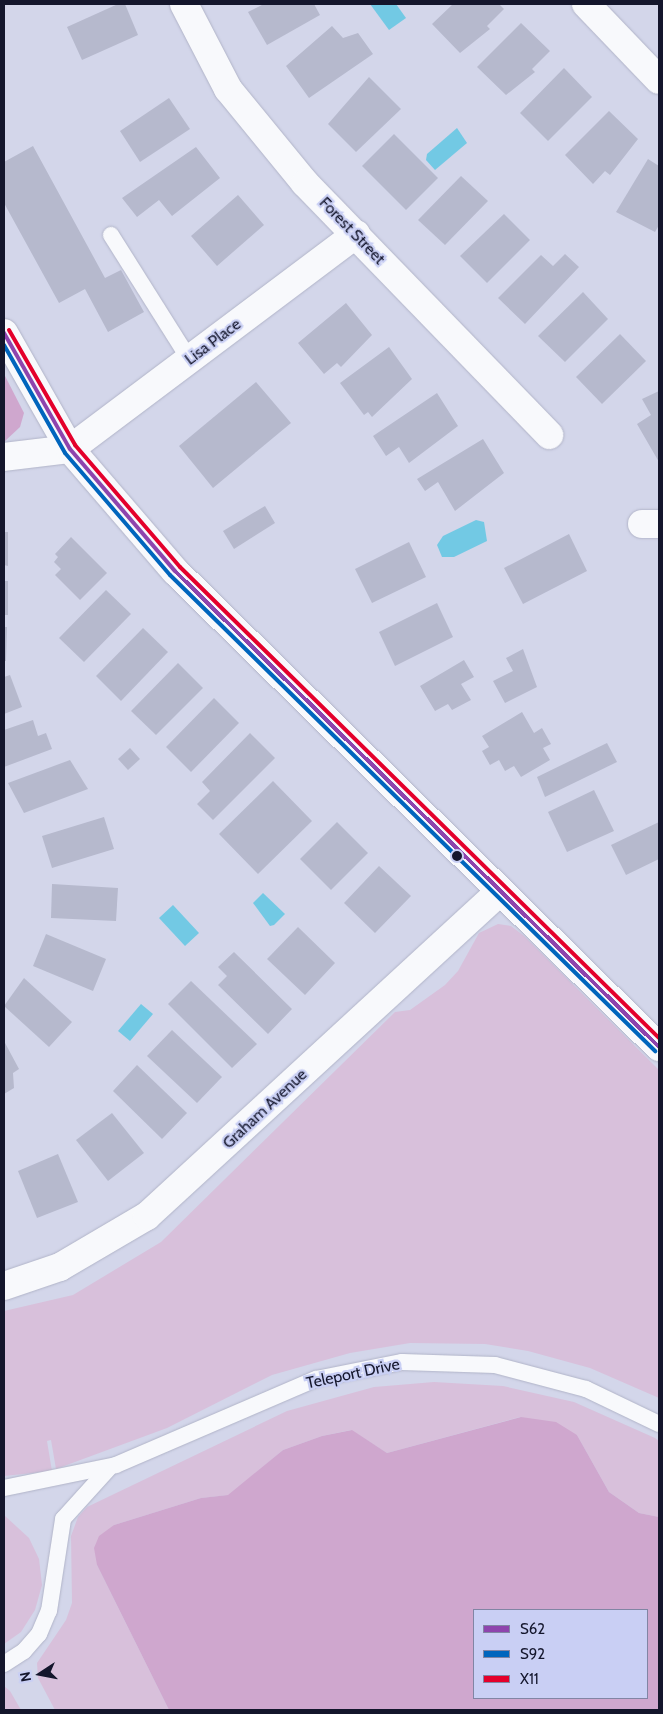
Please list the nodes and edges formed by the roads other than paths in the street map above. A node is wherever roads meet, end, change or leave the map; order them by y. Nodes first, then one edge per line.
1 (184, 4) edge
2 (586, 4) edge
3 (659, 80) edge
4 (356, 234) junction
5 (111, 235) dead end
6 (4, 333) edge
7 (189, 359) junction
8 (549, 435) dead end
9 (70, 449) junction
10 (4, 457) edge
11 (500, 891) junction
12 (659, 1047) edge
13 (4, 1286) edge
14 (659, 1424) edge
15 (112, 1466) junction
16 (4, 1488) edge
17 (4, 1664) edge

1 - 4 street, Forest Street
2 - 3 street
4 - 7 street, Lisa Place
4 - 8 street, Forest Street
5 - 7 lane
6 - 9 street
7 - 9 street, Lisa Place
9 - 10 street
9 - 11 street
11 - 12 street
11 - 13 street, Graham Avenue
14 - 15 lane, Teleport Drive
15 - 16 lane, Teleport Drive
15 - 17 lane, Teleport Drive

